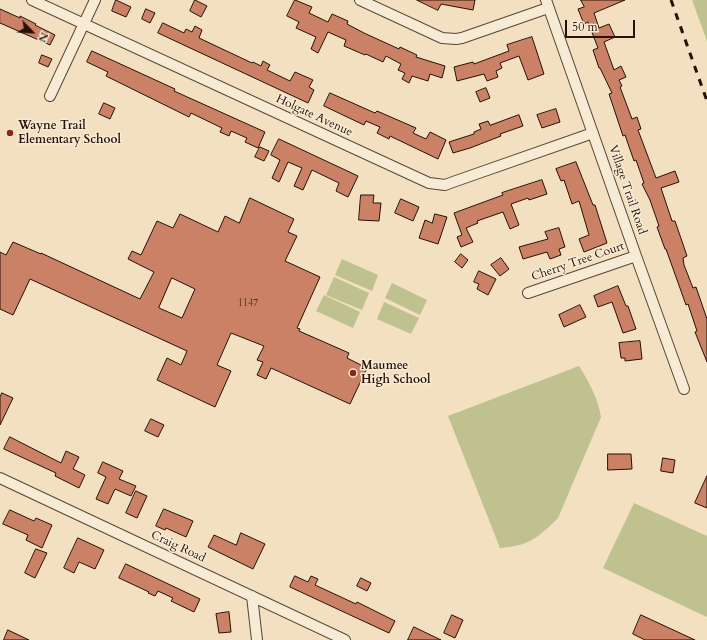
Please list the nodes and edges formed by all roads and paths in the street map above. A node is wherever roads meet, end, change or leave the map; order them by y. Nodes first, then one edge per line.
1 (32, 0) edge
2 (95, 0) edge
3 (360, 0) edge
4 (547, 4) edge
5 (84, 24) junction
6 (50, 96) dead end
7 (594, 133) junction
8 (636, 256) junction
9 (528, 293) dead end
10 (684, 389) dead end
11 (0, 478) edge
12 (252, 596) junction
13 (257, 640) edge
14 (345, 640) edge

1 - 5 street, Holgate Avenue
2 - 5 street
3 - 4 street
4 - 7 street, Village Trail Road
5 - 6 street
5 - 7 street, Holgate Avenue
7 - 8 street, Village Trail Road
8 - 9 street, Cherry Tree Court
8 - 10 street, Village Trail Road
11 - 12 street, Craig Road
12 - 13 street
12 - 14 street, Craig Road

